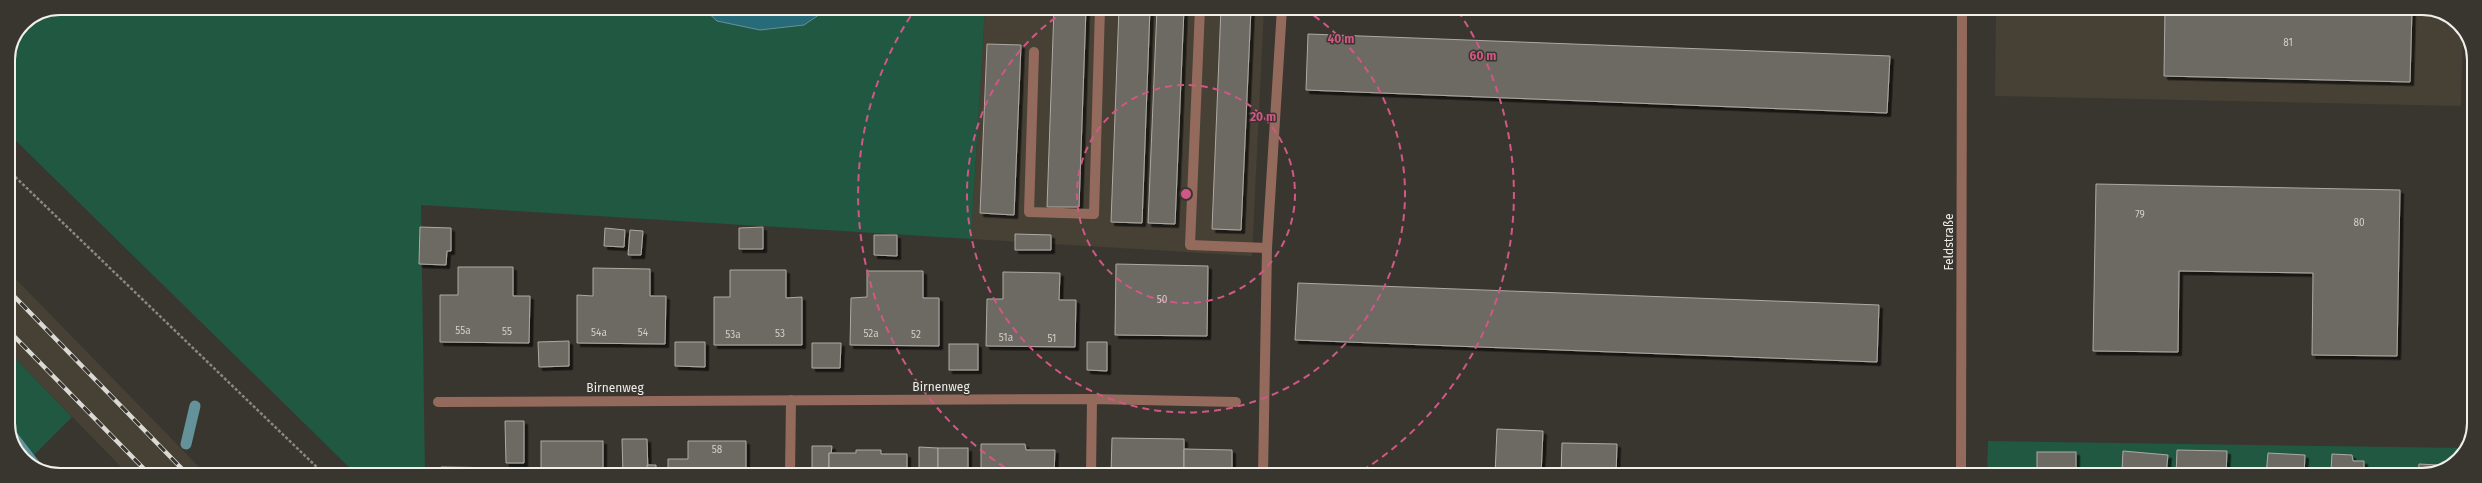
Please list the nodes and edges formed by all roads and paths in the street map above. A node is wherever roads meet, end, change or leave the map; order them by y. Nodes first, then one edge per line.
1 (1100, 15) edge
2 (1200, 15) edge
3 (1282, 15) edge
4 (1962, 15) edge
5 (1034, 52) dead end
6 (15, 177) edge
7 (1267, 248) junction
8 (1092, 399) junction
9 (791, 400) junction
10 (438, 402) dead end
11 (1236, 402) dead end
12 (318, 468) edge
13 (790, 468) edge
14 (1091, 468) edge
15 (1264, 468) edge
16 (1961, 468) edge

1 - 5 street
2 - 7 street
3 - 7 street
4 - 16 street, Feldstraße
6 - 12 path
7 - 15 street
8 - 9 street, Birnenweg
8 - 11 street, Birnenweg
8 - 14 street
9 - 10 street, Birnenweg
9 - 13 street

